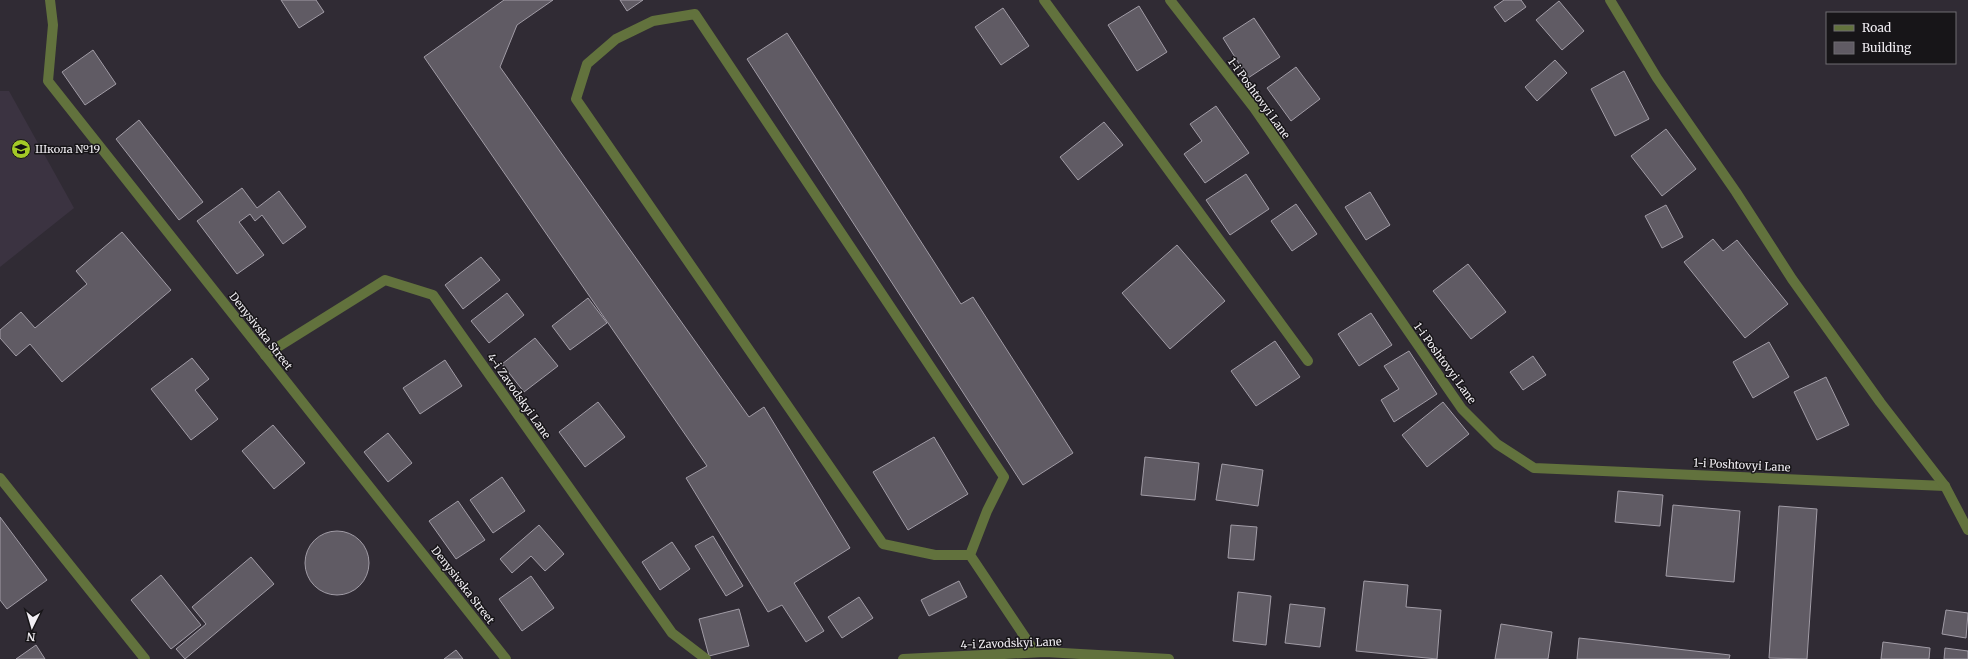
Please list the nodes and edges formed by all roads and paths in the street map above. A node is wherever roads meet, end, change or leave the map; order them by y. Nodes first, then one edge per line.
1 (50, 0) edge
2 (1044, 0) edge
3 (1170, 0) edge
4 (1610, 0) edge
5 (265, 355) junction
6 (1308, 361) dead end
7 (0, 478) edge
8 (1945, 486) junction
9 (1968, 530) edge
10 (970, 555) junction
11 (1035, 652) junction
12 (145, 659) edge
13 (506, 659) edge
14 (706, 659) edge
15 (903, 659) edge
16 (1169, 659) edge

1 - 5 street, Denysivska Street
2 - 6 street
3 - 8 street, 1-i Poshtovyi Lane
4 - 8 street
5 - 13 street, Denysivska Street
5 - 14 street, 4-i Zavodskyi Lane
7 - 12 street
8 - 9 street
10 - 10 street
10 - 11 street
11 - 15 street, 4-i Zavodskyi Lane
11 - 16 street, 4-i Zavodskyi Lane

